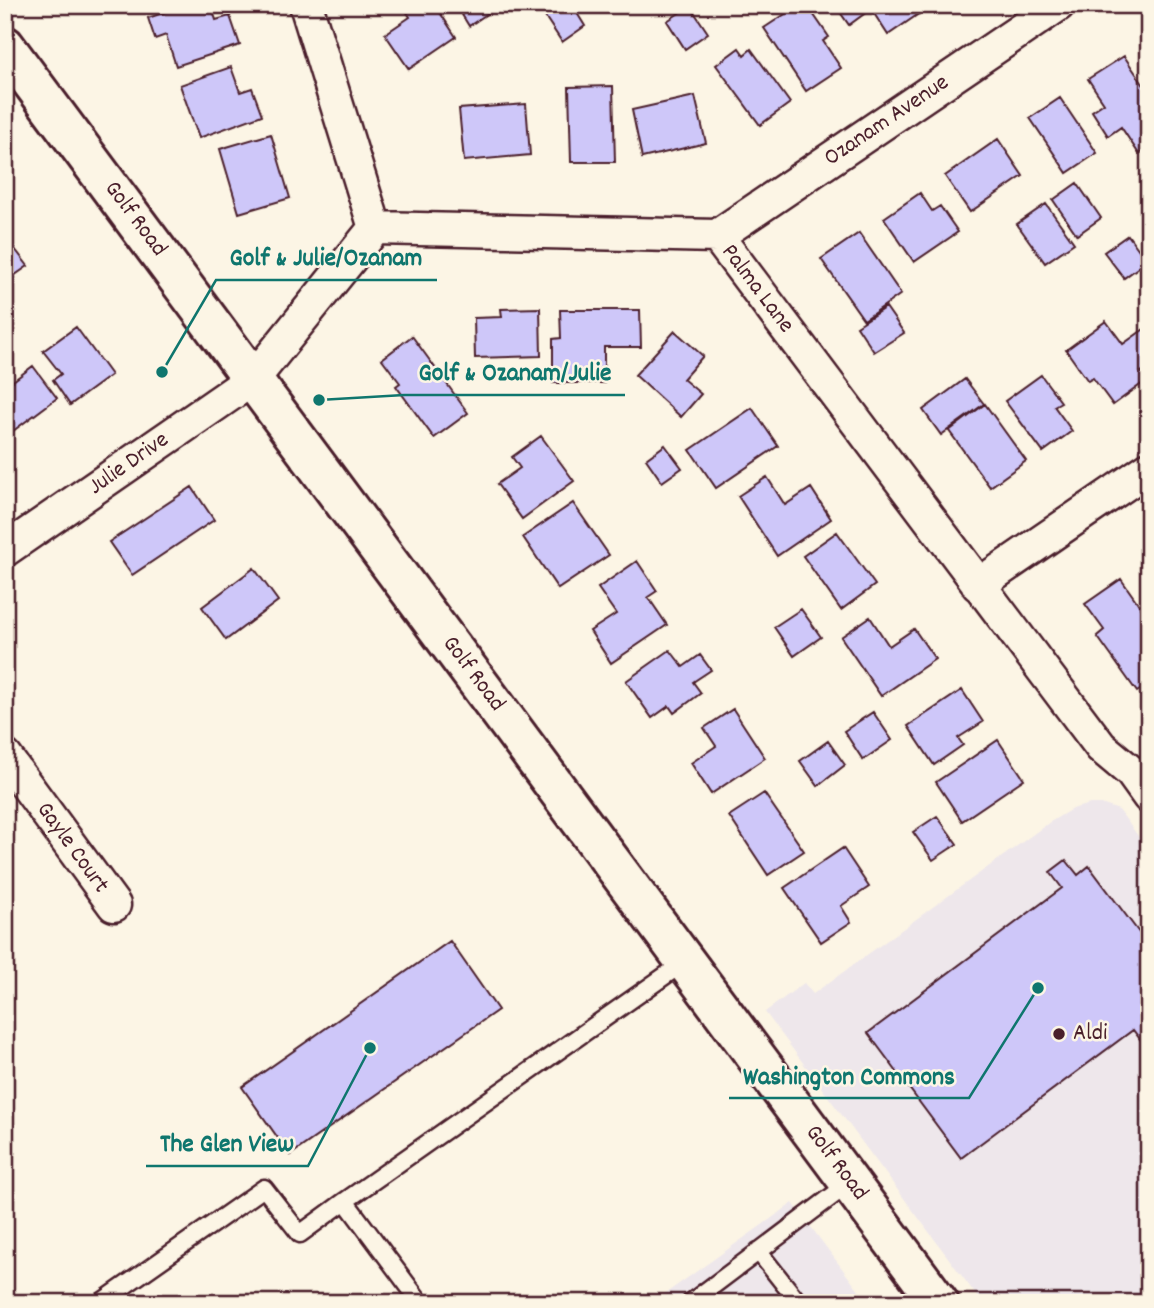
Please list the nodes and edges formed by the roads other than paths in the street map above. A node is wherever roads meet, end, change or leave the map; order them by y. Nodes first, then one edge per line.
1 (306, 5) edge
2 (1058, 5) edge
3 (5, 46) edge
4 (375, 228) junction
5 (717, 236) junction
6 (254, 379) junction
7 (1149, 468) edge
8 (5, 551) edge
9 (978, 585) junction
10 (5, 756) edge
11 (1149, 797) edge
12 (114, 905) dead end
13 (686, 961) junction
14 (851, 1182) junction
15 (345, 1201) junction
16 (758, 1251) junction
17 (100, 1303) edge
18 (421, 1303) edge
19 (690, 1303) edge
20 (799, 1303) edge
21 (939, 1303) edge

1 - 4 street
2 - 5 street, Ozanam Avenue
3 - 6 main road, Golf Road
4 - 5 street, Palma Lane
4 - 6 street
5 - 9 street, Palma Lane
6 - 8 street, Julie Drive
6 - 13 main road, Golf Road
7 - 9 street
9 - 11 street, Palma Lane
10 - 12 street, Gayle Court
13 - 14 main road, Golf Road
13 - 15 lane
14 - 16 lane
14 - 21 main road, Golf Road
15 - 17 lane
15 - 18 lane
16 - 19 lane
16 - 20 lane

